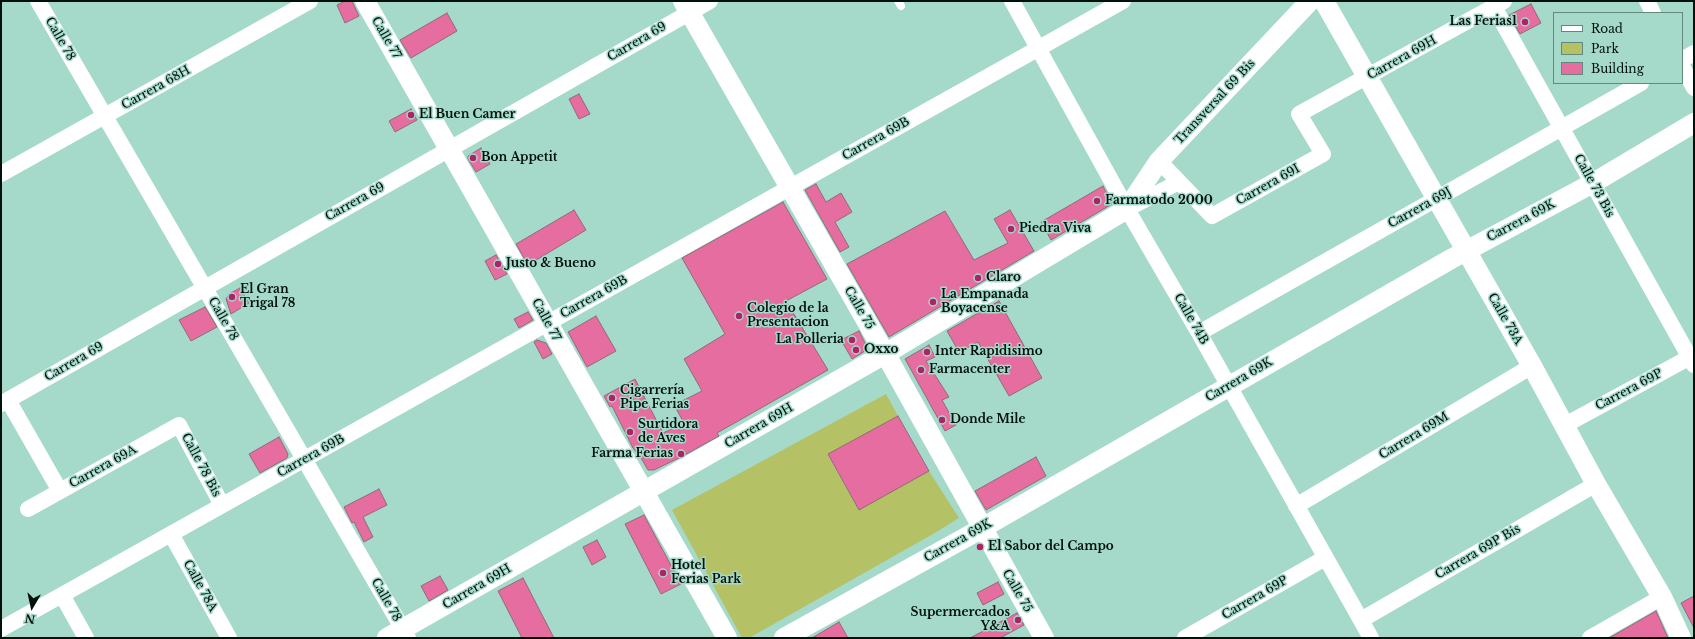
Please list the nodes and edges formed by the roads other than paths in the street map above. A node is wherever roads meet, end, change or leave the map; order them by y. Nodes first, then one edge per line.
1 (38, 1) edge
2 (310, 1) edge
3 (365, 1) edge
4 (710, 1) edge
5 (1012, 1) edge
6 (1123, 1) edge
7 (1310, 1) edge
8 (1324, 1) edge
9 (1647, 1) edge
10 (1499, 4) edge
11 (686, 7) edge
12 (1652, 12) edge
13 (1038, 48) junction
14 (1694, 53) edge
15 (1683, 59) edge
16 (1683, 68) edge
17 (1367, 77) junction
18 (1638, 84) edge
19 (1694, 88) edge
20 (105, 116) junction
21 (1694, 124) edge
22 (1561, 128) junction
23 (449, 149) junction
24 (1323, 154) joint
25 (1159, 161) junction
26 (1, 174) edge
27 (1179, 182) junction
28 (1593, 183) junction
29 (790, 188) junction
30 (1436, 199) junction
31 (1127, 209) junction
32 (1466, 251) junction
33 (204, 287) junction
34 (548, 323) junction
35 (1199, 333) junction
36 (885, 354) junction
37 (1693, 359) edge
38 (1532, 366) junction
39 (1229, 386) junction
40 (4, 402) edge
41 (179, 425) joint
42 (1565, 425) junction
43 (304, 459) junction
44 (1596, 484) junction
45 (60, 491) junction
46 (644, 492) junction
47 (222, 505) junction
48 (1296, 506) junction
49 (28, 509) dead end
50 (982, 528) junction
51 (171, 534) junction
52 (1325, 558) junction
53 (62, 595) junction
54 (1662, 597) junction
55 (1361, 620) junction
56 (1, 629) edge
57 (399, 635) edge
58 (86, 638) edge
59 (229, 638) edge
60 (727, 638) edge
61 (784, 638) edge
62 (1044, 638) edge
63 (1185, 638) edge
64 (1370, 638) edge
65 (1590, 638) edge
66 (1682, 638) edge

1 - 20 street, Calle 78
2 - 20 street, Carrera 68H
3 - 23 street, Calle 77
4 - 11 street, Carrera 69
5 - 13 street, Calle 74B
6 - 13 street, Carrera 69B
7 - 25 street, Transversal 69 Bis
8 - 17 street, Calle 73A
9 - 12 street
10 - 17 street, Carrera 69H
10 - 22 street, Calle 73 Bis
11 - 23 street, Carrera 69
11 - 29 street, Calle 75
13 - 29 street, Carrera 69B
13 - 31 street, Calle 74B
14 - 15 street
16 - 19 street
17 - 24 street, Carrera 69H
17 - 30 street, Calle 73A
18 - 22 street, Carrera 69J
20 - 26 street, Carrera 68H
20 - 33 street, Calle 78
21 - 28 street, Carrera 69K
22 - 28 street, Calle 73 Bis
22 - 30 street, Carrera 69J
23 - 33 street, Carrera 69
23 - 34 street, Calle 77
24 - 27 street, Carrera 69I
25 - 27 street
25 - 31 street, Transversal 69 Bis
27 - 31 street
28 - 32 street, Carrera 69K
28 - 37 street, Calle 73 Bis
29 - 34 street, Carrera 69B
29 - 36 street, Calle 75
30 - 32 street, Calle 73A
30 - 35 street, Carrera 69J
31 - 35 street, Calle 74B
31 - 36 street, Carrera 69H
32 - 38 street, Calle 73A
32 - 39 street, Carrera 69K
33 - 40 street, Carrera 69
33 - 43 street, Calle 78
34 - 43 street, Carrera 69B
34 - 46 street, Calle 77
35 - 39 street, Calle 74B
36 - 46 street, Carrera 69H
36 - 50 street, Calle 75
37 - 42 street, Carrera 69P
38 - 42 street, Calle 73A
38 - 48 street, Carrera 69M
39 - 48 street, Calle 74B
39 - 50 street, Carrera 69K
40 - 45 street
41 - 45 street, Carrera 69A
41 - 47 street, Calle 78 Bis
42 - 44 street, Calle 73A
43 - 47 street, Carrera 69B
43 - 57 street, Calle 78
44 - 54 street, Calle 73A
44 - 55 street, Carrera 69P Bis
45 - 49 street, Carrera 69A
46 - 57 street, Carrera 69H
46 - 60 street, Calle 77
47 - 51 street, Carrera 69B
48 - 52 street, Calle 74B
50 - 61 street, Carrera 69K
50 - 62 street, Calle 75
51 - 53 street, Carrera 69B
51 - 59 street, Calle 78A
52 - 55 street, Calle 74B
52 - 63 street, Carrera 69P
53 - 56 street, Carrera 69B
53 - 58 street
54 - 65 street
54 - 66 street, Calle 73A
55 - 64 street, Calle 74B

